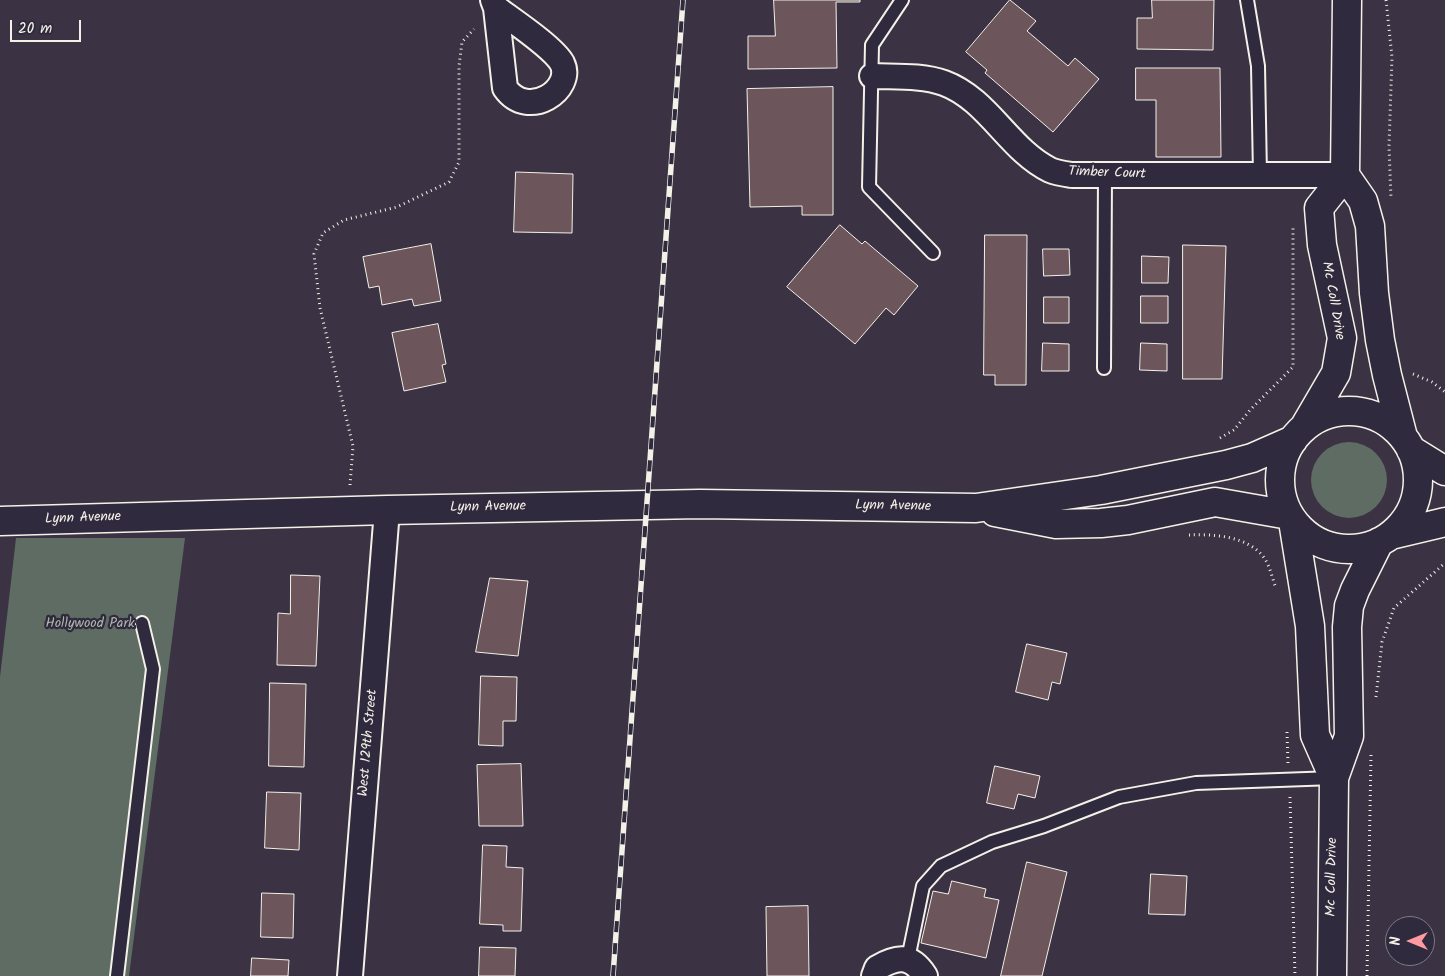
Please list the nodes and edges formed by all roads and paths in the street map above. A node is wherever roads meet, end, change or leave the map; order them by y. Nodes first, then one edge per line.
1 (902, 0) edge
2 (1247, 0) edge
3 (1347, 0) edge
4 (1386, 0) edge
5 (495, 4) edge
6 (872, 76) junction
7 (1105, 175) junction
8 (1260, 175) junction
9 (1345, 175) junction
10 (1391, 202) dead end
11 (1293, 223) dead end
12 (933, 253) dead end
13 (1104, 368) dead end
14 (1405, 371) dead end
15 (1445, 392) edge
16 (1299, 433) junction
17 (1216, 440) dead end
18 (1407, 443) junction
19 (1445, 471) edge
20 (976, 508) junction
21 (387, 510) junction
22 (347, 511) junction
23 (1291, 518) junction
24 (0, 521) edge
25 (1445, 522) edge
26 (1182, 536) dead end
27 (1385, 539) junction
28 (1445, 563) edge
29 (1278, 597) dead end
30 (142, 623) dead end
31 (1375, 702) dead end
32 (1287, 730) dead end
33 (1371, 751) dead end
34 (1334, 778) junction
35 (1289, 779) junction
36 (908, 959) junction
37 (117, 976) edge
38 (350, 976) edge
39 (874, 976) edge
40 (925, 976) edge
41 (1295, 976) edge
42 (1332, 976) edge
43 (1367, 976) edge

1 - 6 lane
2 - 8 lane
3 - 9 main road
4 - 10 path
5 - 22 path
6 - 7 street, Timber Court
6 - 12 lane
7 - 8 street, Timber Court
7 - 13 lane
8 - 9 street, Timber Court
9 - 16 main road, Mc Coll Drive
9 - 18 main road
11 - 17 path
14 - 15 path
16 - 18 main road
16 - 20 main road, Lynn Avenue
16 - 23 main road
18 - 19 main road
18 - 27 main road
20 - 21 main road, Lynn Avenue
20 - 23 main road, Lynn Avenue
21 - 22 main road, Lynn Avenue
21 - 38 street, West 129th Street
22 - 24 main road, Lynn Avenue
23 - 27 main road
23 - 34 main road, Mc Coll Drive
25 - 27 main road
26 - 29 path
27 - 34 main road, Mc Coll Drive
28 - 31 path
30 - 37 lane
32 - 35 path
33 - 43 path
34 - 35 lane
34 - 42 main road, Mc Coll Drive
35 - 36 lane
35 - 41 path
36 - 39 street
36 - 40 street

